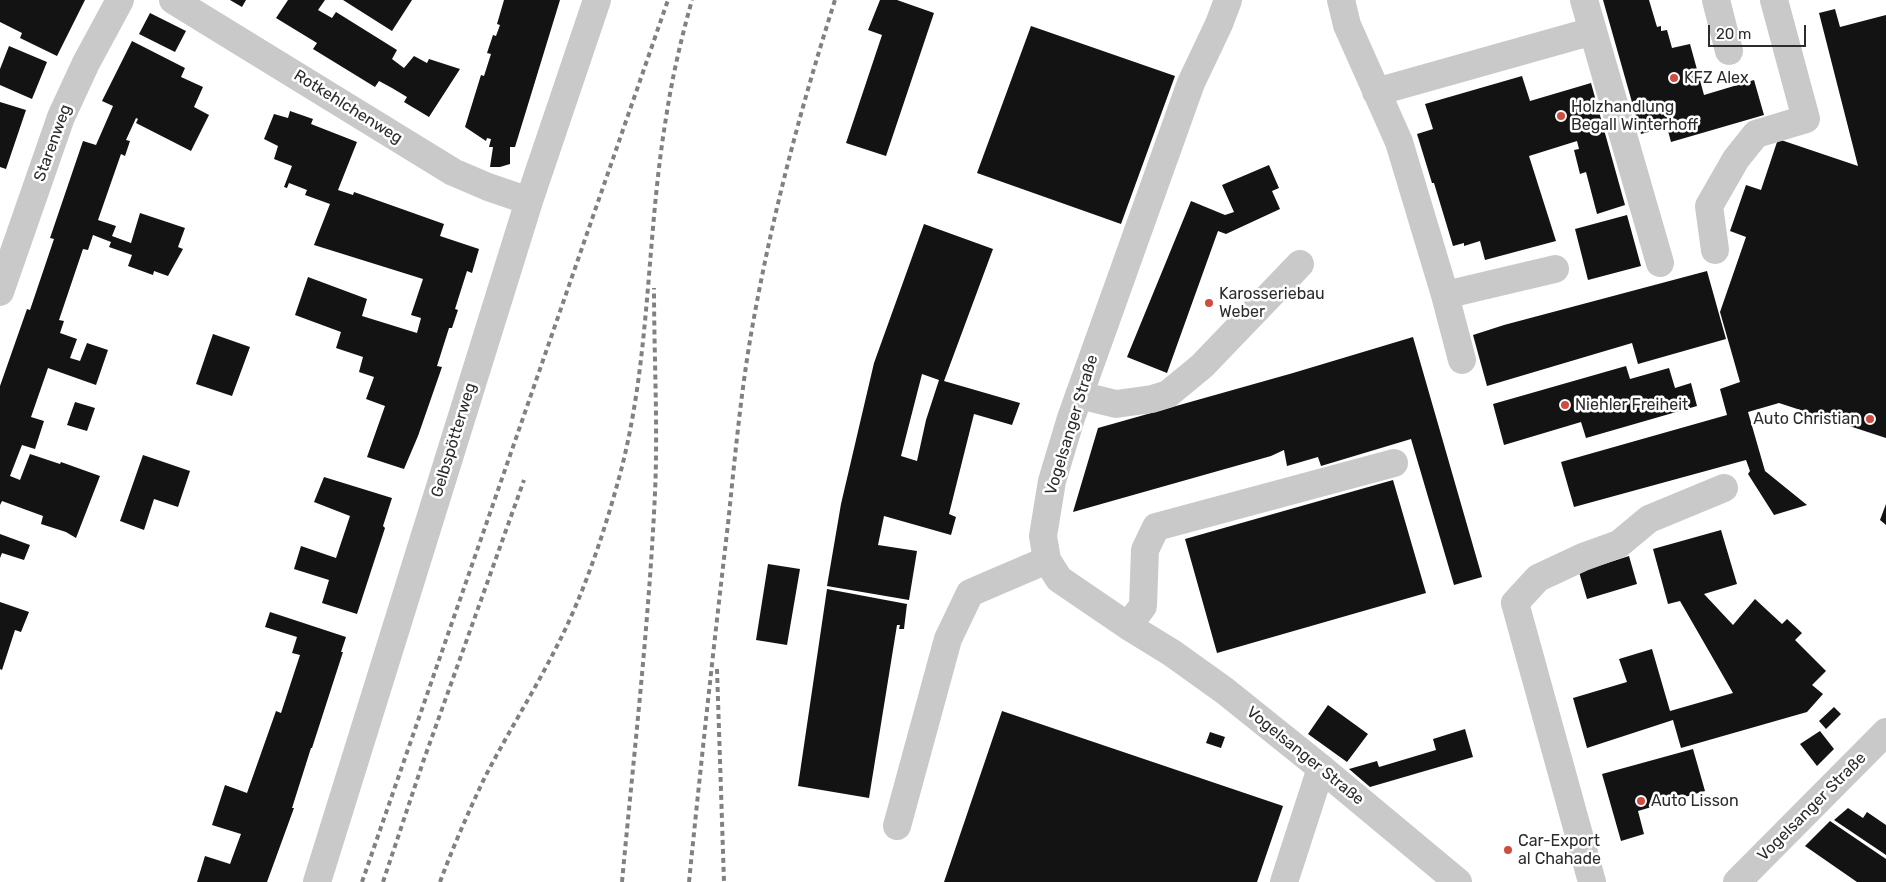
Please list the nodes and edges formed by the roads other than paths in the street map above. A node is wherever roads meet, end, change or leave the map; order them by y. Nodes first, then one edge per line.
1 (120, 0) edge
2 (173, 0) edge
3 (597, 0) edge
4 (1228, 0) edge
5 (1341, 0) edge
6 (1584, 0) edge
7 (1716, 0) edge
8 (1774, 0) edge
9 (1593, 31) junction
10 (1729, 52) dead end
11 (1376, 92) junction
12 (529, 201) junction
13 (1715, 250) dead end
14 (1660, 263) dead end
15 (1300, 264) dead end
16 (1555, 269) dead end
17 (0, 292) edge
18 (1445, 295) junction
19 (1462, 360) dead end
20 (1079, 395) junction
21 (1394, 463) dead end
22 (1724, 488) dead end
23 (1046, 560) junction
24 (1128, 626) junction
25 (1886, 732) edge
26 (1321, 768) junction
27 (897, 826) dead end
28 (317, 882) edge
29 (1284, 882) edge
30 (1458, 882) edge
31 (1592, 882) edge
32 (1737, 882) edge

1 - 17 street, Starenweg
2 - 12 street, Rotkehlchenweg
3 - 12 street, Gelbspötterweg
4 - 20 street, Vogelsanger Straße
5 - 11 street
6 - 9 street
7 - 10 street
8 - 13 street
9 - 11 street
9 - 14 street
11 - 18 street
12 - 28 street, Gelbspötterweg
15 - 20 street
16 - 18 street
18 - 19 street
20 - 23 street, Vogelsanger Straße
21 - 24 street
22 - 31 street
23 - 24 street, Vogelsanger Straße
23 - 27 street
24 - 26 street, Vogelsanger Straße
25 - 32 street, Vogelsanger Straße
26 - 29 street
26 - 30 street, Vogelsanger Straße

